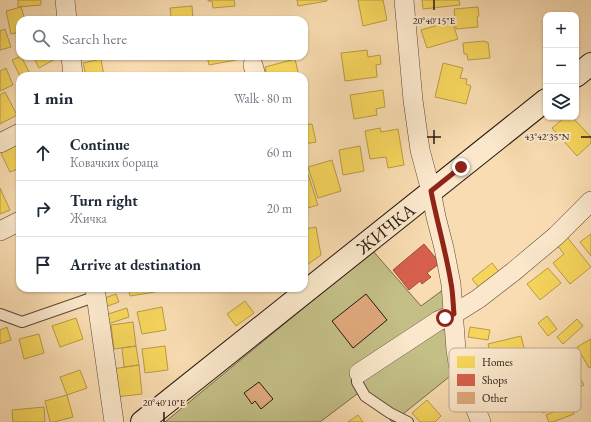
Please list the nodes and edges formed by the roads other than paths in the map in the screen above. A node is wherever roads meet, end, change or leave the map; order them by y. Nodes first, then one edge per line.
1 (65, 0) edge
2 (404, 0) edge
3 (67, 16) edge
4 (71, 60) edge
5 (591, 64) edge
6 (73, 72) edge
7 (579, 74) edge
8 (543, 102) edge
9 (16, 134) edge
10 (0, 143) edge
11 (431, 191) junction
12 (591, 201) edge
13 (16, 223) edge
14 (0, 231) edge
15 (308, 284) edge
16 (96, 292) edge
17 (298, 292) edge
18 (0, 314) edge
19 (454, 314) junction
20 (456, 348) edge
21 (359, 374) joint
22 (477, 412) edge
23 (114, 422) edge
24 (142, 422) edge
25 (408, 422) edge
26 (481, 422) edge

1 - 3 street
2 - 11 street
4 - 6 street
5 - 7 main road
8 - 11 main road, ЖИЧКА
9 - 10 street
11 - 15 main road, ЖИЧКА
11 - 19 street
12 - 19 street
13 - 14 street
16 - 18 lane
16 - 23 street
17 - 24 main road, ЖИЧКА
19 - 20 street
19 - 21 street
21 - 25 lane
22 - 26 street

